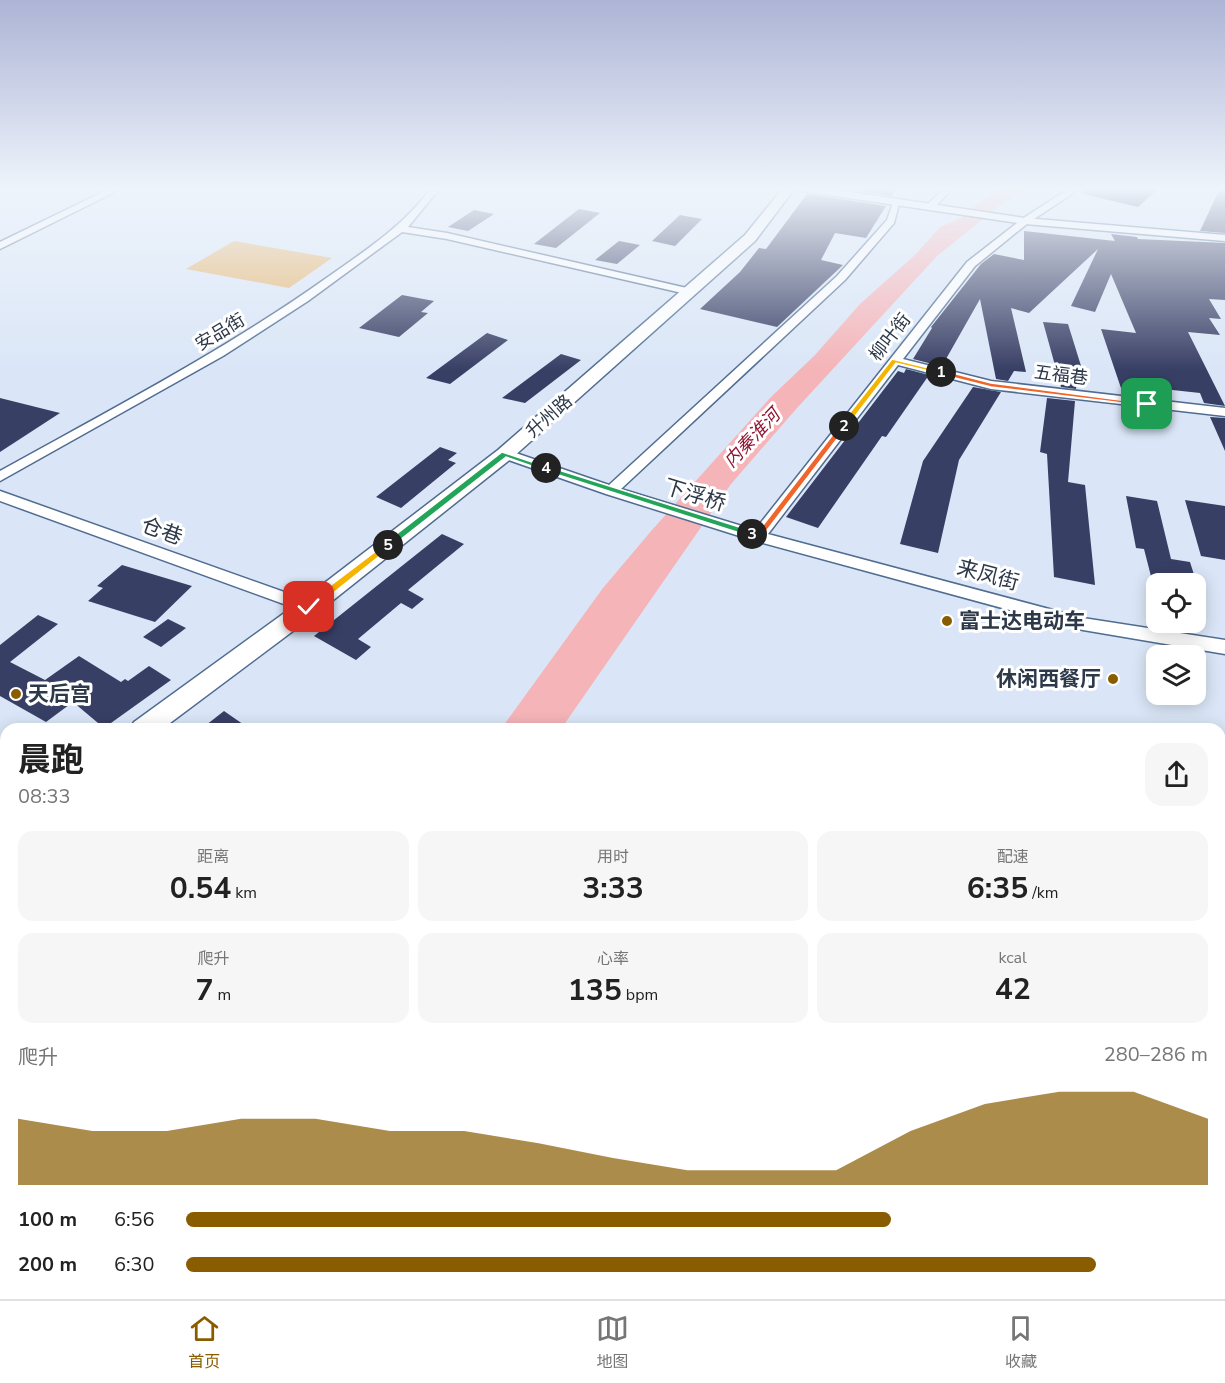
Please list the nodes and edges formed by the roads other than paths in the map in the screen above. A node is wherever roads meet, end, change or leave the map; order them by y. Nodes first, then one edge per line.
1 (374, 249) edge
2 (502, 249) edge
3 (738, 249) edge
4 (867, 249) edge
5 (990, 249) edge
6 (691, 292) junction
7 (894, 360) junction
8 (1225, 412) edge
9 (505, 454) junction
10 (0, 477) edge
11 (611, 490) junction
12 (0, 496) edge
13 (751, 534) junction
14 (309, 607) junction
15 (1225, 647) edge
16 (151, 723) edge

1 - 10 street, 安品街
2 - 6 street
3 - 6 main road, 升州路
4 - 11 street
5 - 7 street, 柳叶街
6 - 9 main road, 升州路
7 - 8 street, 五福巷
7 - 13 street, 柳叶街
9 - 11 street
9 - 14 main road, 升州路
11 - 13 street, 下浮桥
12 - 14 street, 仓巷
13 - 15 street, 来凤街
14 - 16 main road, 升州路

